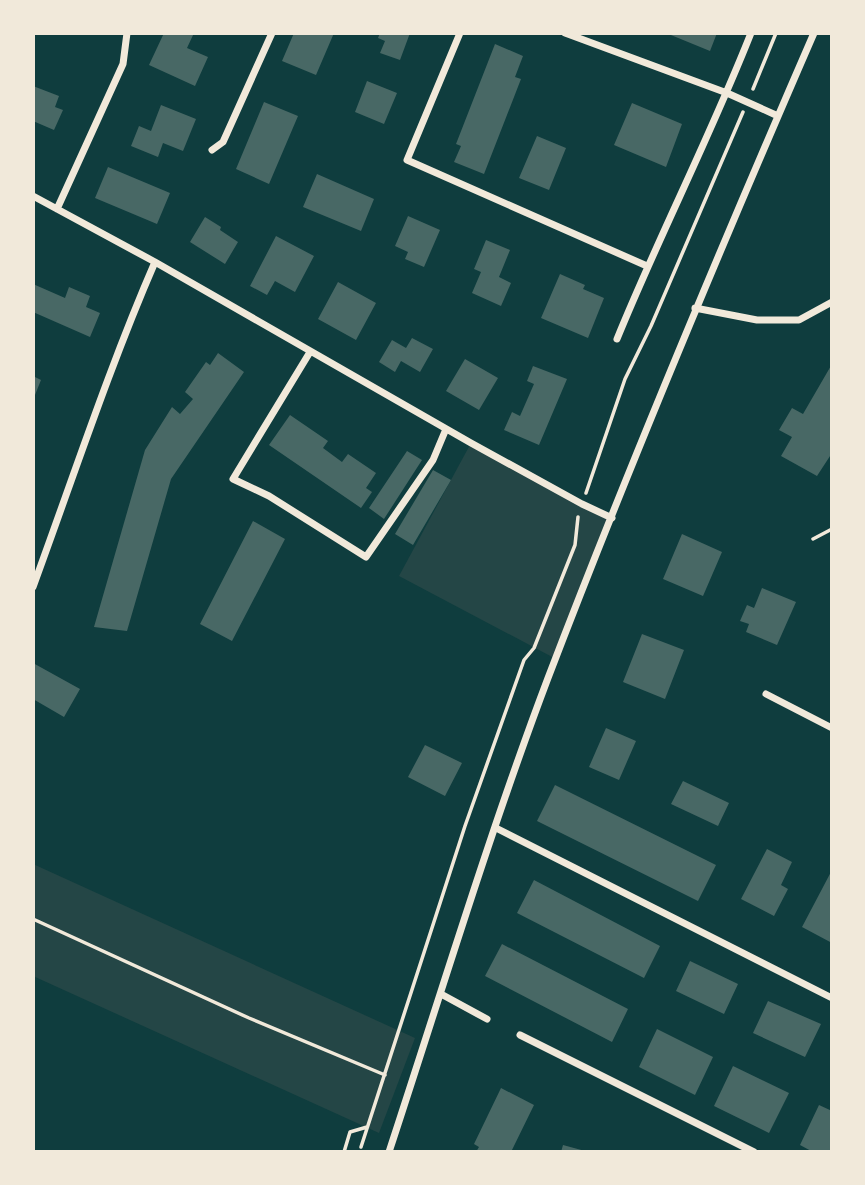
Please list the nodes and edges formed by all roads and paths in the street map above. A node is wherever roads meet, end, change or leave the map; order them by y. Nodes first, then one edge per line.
1 (127, 33) edge
2 (272, 33) edge
3 (460, 33) edge
4 (565, 33) edge
5 (751, 33) edge
6 (776, 33) edge
7 (814, 33) edge
8 (727, 93) junction
9 (747, 103) junction
10 (778, 116) junction
11 (212, 150) dead end
12 (33, 195) edge
13 (57, 209) junction
14 (155, 262) junction
15 (647, 266) junction
16 (832, 302) edge
17 (695, 309) junction
18 (617, 339) dead end
19 (310, 352) junction
20 (446, 429) junction
21 (582, 505) junction
22 (612, 518) junction
23 (832, 529) edge
24 (813, 539) dead end
25 (33, 587) edge
26 (766, 694) dead end
27 (832, 728) edge
28 (496, 828) junction
29 (33, 919) edge
30 (441, 994) junction
31 (832, 998) edge
32 (487, 1019) dead end
33 (520, 1035) dead end
34 (385, 1075) junction
35 (368, 1127) junction
36 (361, 1147) dead end
37 (344, 1152) edge
38 (389, 1152) edge
39 (754, 1152) edge

1 - 13 street
2 - 11 street
3 - 15 street
4 - 8 street
5 - 8 street
6 - 9 path
7 - 10 street
8 - 9 street
8 - 15 street
9 - 10 street
9 - 21 path
10 - 17 street
12 - 13 street
13 - 14 street
14 - 19 street
14 - 25 street
15 - 18 street
16 - 17 street
17 - 22 street
19 - 20 street
19 - 20 street
20 - 21 street
21 - 22 street
21 - 34 path
22 - 28 street
23 - 24 path
26 - 27 street
28 - 30 street
28 - 31 street
29 - 34 path
30 - 32 street
30 - 38 street
33 - 39 street
34 - 35 path
35 - 36 path
35 - 37 path

